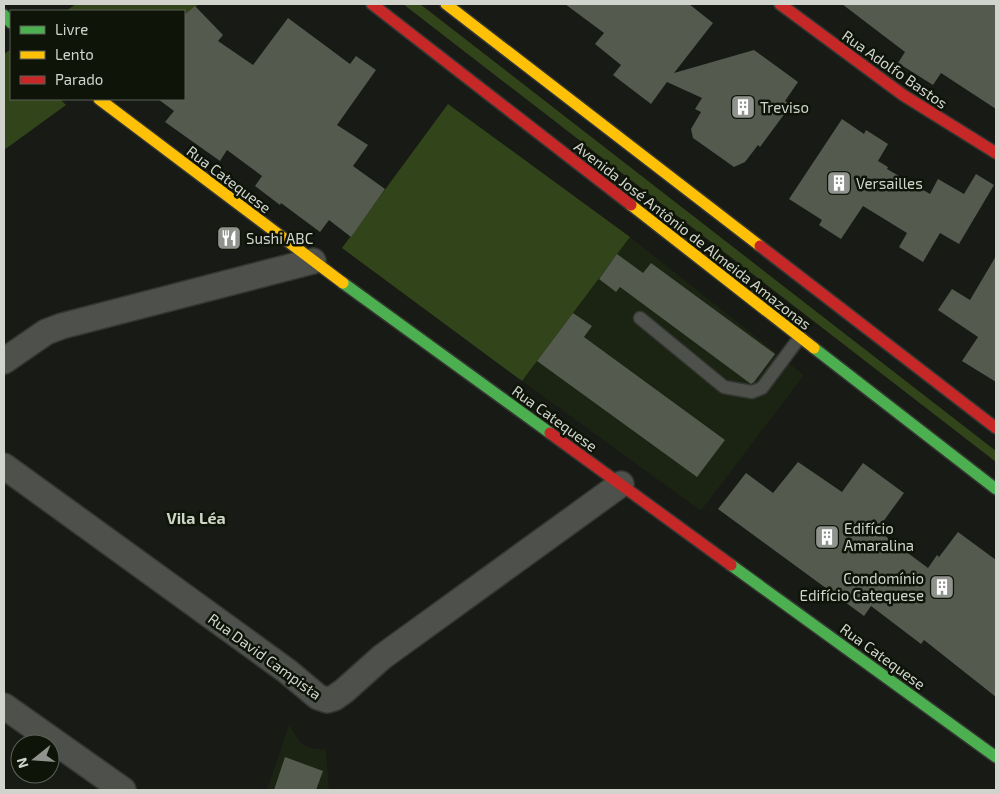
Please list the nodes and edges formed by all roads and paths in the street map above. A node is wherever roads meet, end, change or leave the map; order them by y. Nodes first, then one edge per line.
1 (372, 4) edge
2 (446, 4) edge
3 (780, 4) edge
4 (100, 100) edge
5 (996, 153) edge
6 (313, 261) junction
7 (640, 318) dead end
8 (800, 337) junction
9 (4, 360) edge
10 (996, 428) edge
11 (4, 466) edge
12 (621, 484) junction
13 (996, 489) edge
14 (4, 706) edge
15 (996, 758) edge
16 (123, 790) edge

1 - 8 main road, Avenida José Antônio de Almeida Amazonas
2 - 10 main road
3 - 5 main road, Rua Adolfo Bastos
4 - 6 main road, Rua Catequese
6 - 9 street
6 - 12 main road, Rua Catequese
7 - 8 lane
8 - 13 main road, Avenida José Antônio de Almeida Amazonas
11 - 12 street, Rua David Campista
12 - 15 main road, Rua Catequese
14 - 16 street

